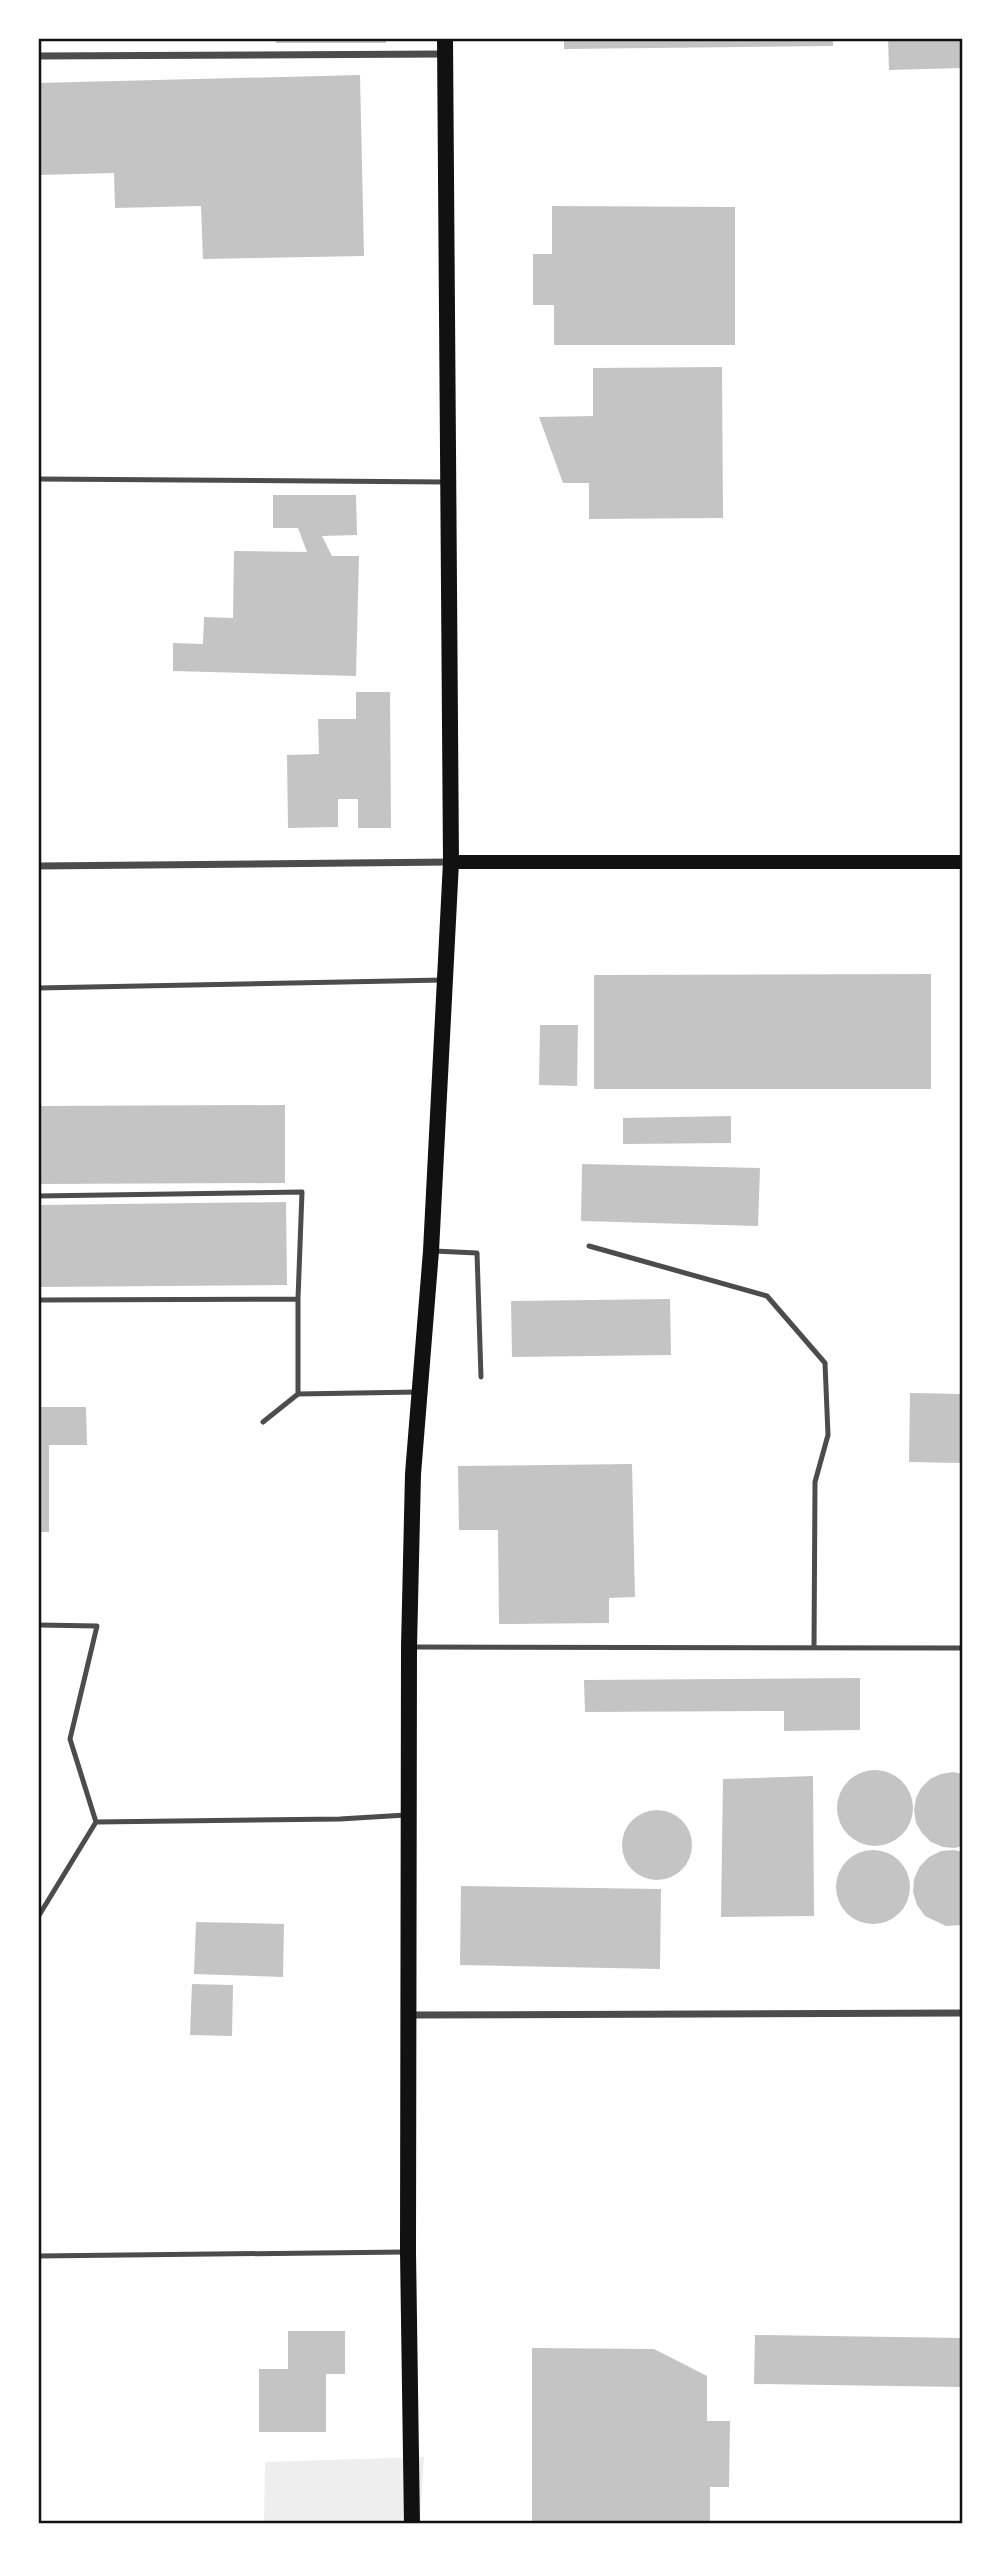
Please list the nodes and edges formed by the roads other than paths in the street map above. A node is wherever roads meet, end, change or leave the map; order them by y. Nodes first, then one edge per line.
1 (445, 46) edge
2 (38, 57) edge
3 (38, 479) edge
4 (448, 482) junction
5 (451, 862) junction
6 (962, 862) edge
7 (38, 866) edge
8 (446, 980) junction
9 (38, 988) edge
10 (38, 1196) edge
11 (589, 1246) dead end
12 (431, 1251) junction
13 (298, 1299) junction
14 (38, 1300) edge
15 (481, 1377) dead end
16 (419, 1392) junction
17 (298, 1394) junction
18 (263, 1422) dead end
19 (38, 1625) edge
20 (410, 1647) junction
21 (814, 1648) junction
22 (962, 1648) edge
23 (409, 1815) junction
24 (96, 1822) junction
25 (38, 1917) edge
26 (962, 2013) edge
27 (409, 2015) junction
28 (408, 2252) junction
29 (38, 2256) edge
30 (412, 2524) edge

1 - 2 street
1 - 4 main road
3 - 4 lane
4 - 5 main road
5 - 6 main road
5 - 7 street
5 - 8 main road
8 - 9 lane
8 - 12 main road
10 - 13 lane
11 - 21 lane
12 - 15 lane
12 - 16 main road
13 - 14 lane
13 - 17 lane
16 - 17 lane
16 - 20 main road
17 - 18 lane
19 - 24 lane
20 - 21 lane
20 - 23 main road
21 - 22 lane
23 - 24 lane
23 - 27 main road
24 - 25 lane
26 - 27 street
27 - 28 main road
28 - 29 lane
28 - 30 main road

